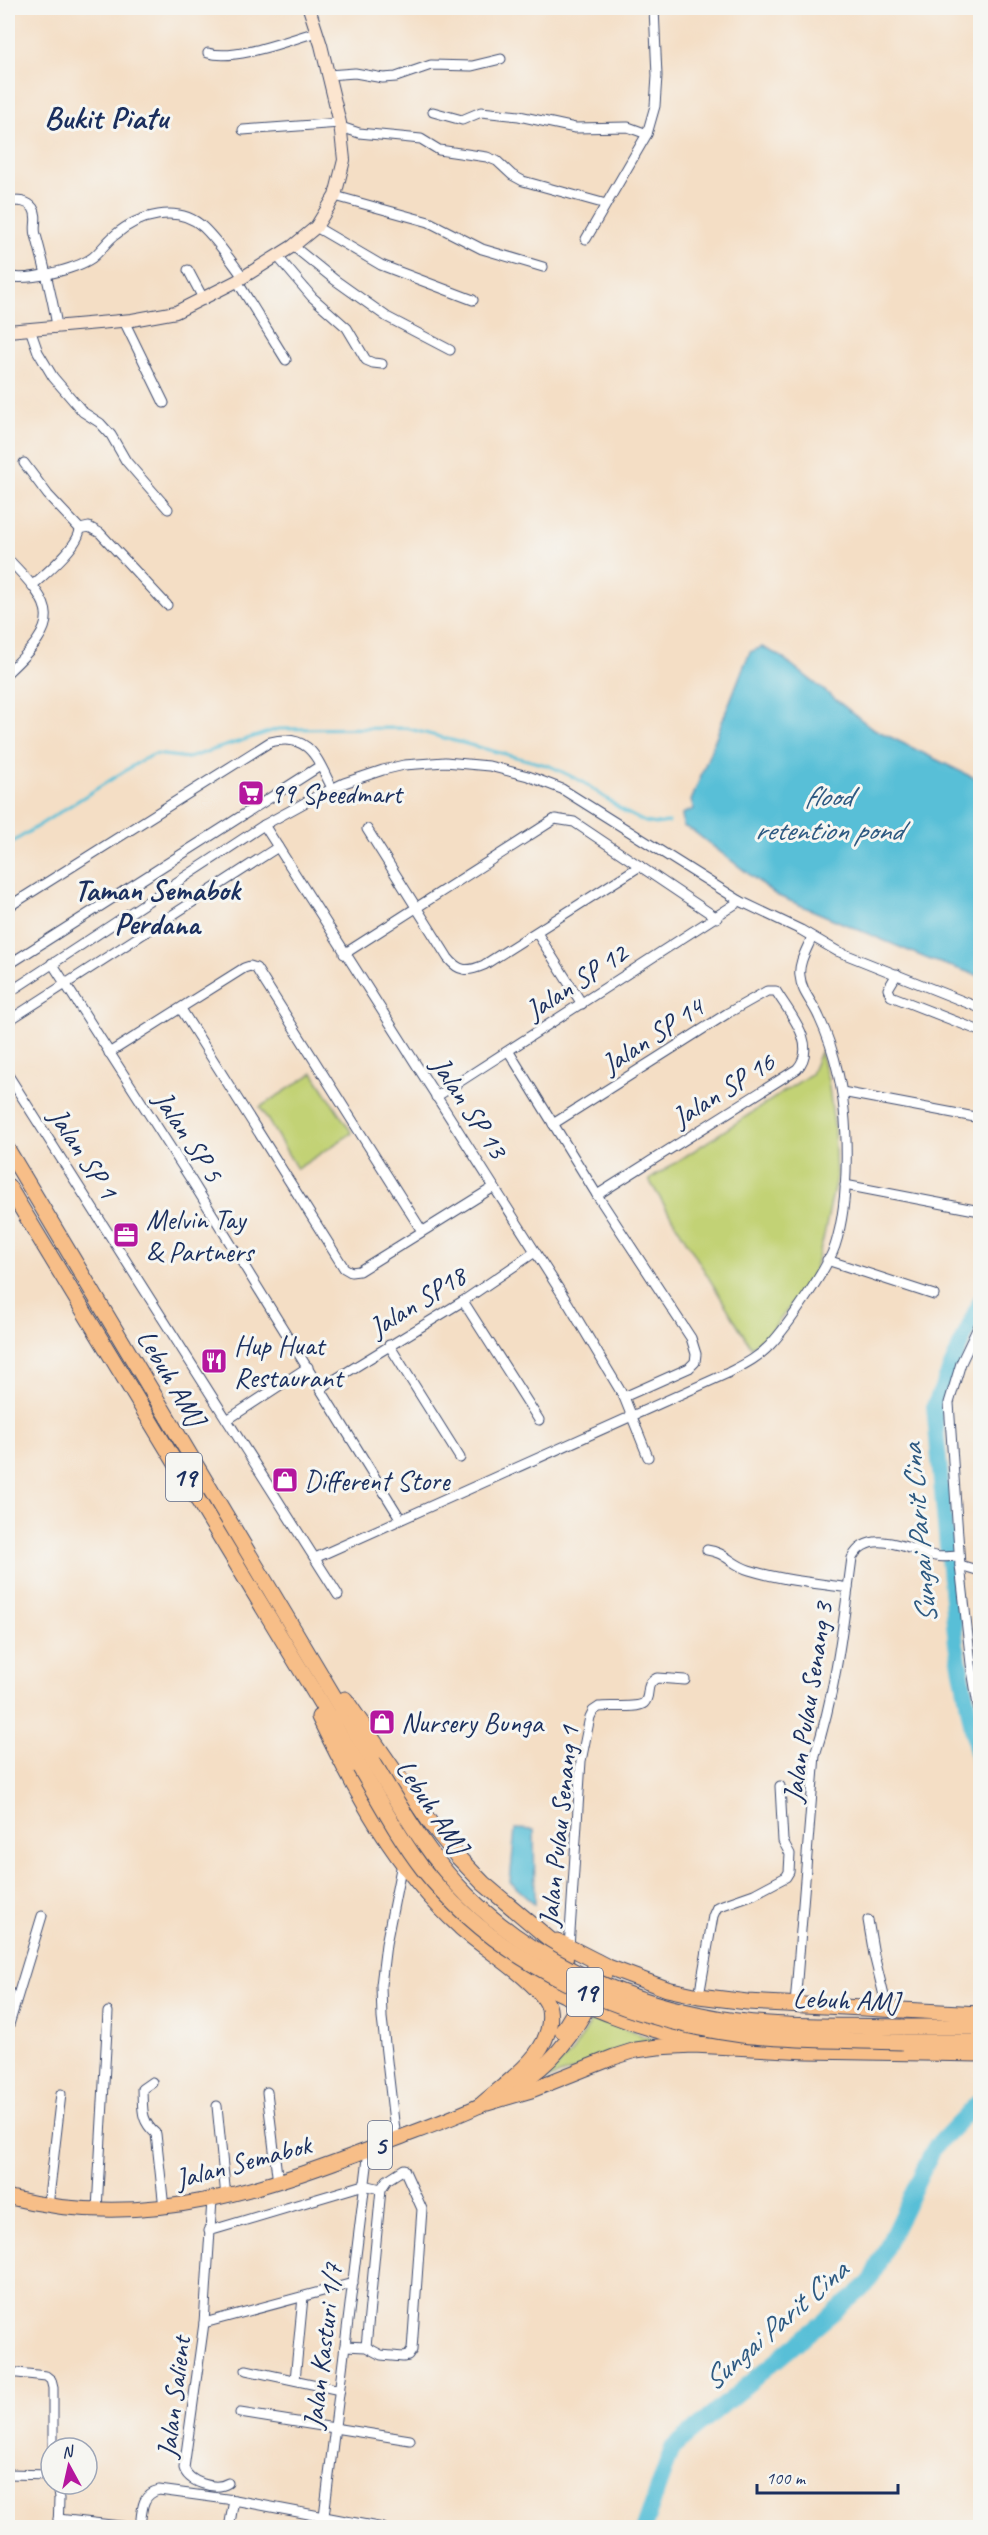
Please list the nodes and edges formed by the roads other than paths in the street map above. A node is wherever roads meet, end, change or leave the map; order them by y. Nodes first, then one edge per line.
1 (309, 8) edge
2 (654, 8) edge
3 (317, 32) junction
4 (208, 53) dead end
5 (501, 59) dead end
6 (328, 75) junction
7 (433, 112) dead end
8 (340, 125) junction
9 (243, 130) dead end
10 (647, 134) junction
11 (335, 196) junction
12 (8, 201) edge
13 (606, 204) junction
14 (316, 227) junction
15 (586, 239) dead end
16 (294, 246) junction
17 (278, 256) junction
18 (543, 267) dead end
19 (188, 270) dead end
20 (46, 273) junction
21 (8, 276) edge
22 (240, 279) junction
23 (204, 300) junction
24 (473, 300) dead end
25 (124, 321) junction
26 (57, 326) junction
27 (30, 328) junction
28 (8, 332) edge
29 (450, 350) dead end
30 (286, 360) dead end
31 (382, 364) dead end
32 (164, 403) dead end
33 (24, 463) dead end
34 (168, 509) dead end
35 (80, 529) junction
36 (8, 559) edge
37 (33, 585) junction
38 (167, 605) dead end
39 (8, 672) edge
40 (320, 766) junction
41 (332, 788) junction
42 (264, 825) junction
43 (367, 829) dead end
44 (278, 848) junction
45 (640, 866) junction
46 (740, 902) junction
47 (8, 907) edge
48 (416, 907) junction
49 (717, 918) junction
50 (537, 933) junction
51 (812, 937) junction
52 (344, 954) junction
53 (52, 963) junction
54 (8, 965) edge
55 (897, 974) junction
56 (8, 980) edge
57 (66, 982) junction
58 (11, 991) edge
59 (776, 991) joint
60 (582, 1004) junction
61 (981, 1008) edge
62 (181, 1009) junction
63 (8, 1021) edge
64 (981, 1031) edge
65 (509, 1052) junction
66 (109, 1053) junction
67 (8, 1076) edge
68 (842, 1092) junction
69 (436, 1097) junction
70 (981, 1118) edge
71 (554, 1124) junction
72 (8, 1150) edge
73 (8, 1185) edge
74 (845, 1185) junction
75 (494, 1187) junction
76 (597, 1195) junction
77 (981, 1211) edge
78 (422, 1231) junction
79 (535, 1252) junction
80 (827, 1260) junction
81 (934, 1295) dead end
82 (463, 1301) junction
83 (981, 1323) edge
84 (389, 1345) junction
85 (308, 1367) junction
86 (321, 1388) junction
87 (624, 1397) junction
88 (632, 1416) junction
89 (227, 1420) junction
90 (539, 1420) dead end
91 (648, 1457) dead end
92 (460, 1458) dead end
93 (400, 1518) junction
94 (707, 1550) dead end
95 (315, 1558) junction
96 (954, 1558) junction
97 (981, 1571) edge
98 (848, 1588) junction
99 (338, 1595) dead end
100 (277, 1616) junction
101 (685, 1680) dead end
102 (981, 1717) edge
103 (780, 1786) dead end
104 (402, 1863) junction
105 (42, 1916) dead end
106 (868, 1920) dead end
107 (541, 1932) junction
108 (569, 1948) junction
109 (603, 1964) junction
110 (516, 1971) junction
111 (666, 1989) junction
112 (699, 1996) junction
113 (584, 2005) junction
114 (795, 2005) junction
115 (887, 2008) junction
116 (108, 2012) dead end
117 (980, 2017) edge
118 (641, 2026) junction
119 (8, 2028) edge
120 (902, 2034) junction
121 (981, 2042) edge
122 (743, 2047) junction
123 (981, 2054) edge
124 (153, 2082) dead end
125 (267, 2092) dead end
126 (61, 2094) dead end
127 (481, 2104) junction
128 (217, 2106) dead end
129 (396, 2139) junction
130 (369, 2150) junction
131 (365, 2181) junction
132 (278, 2183) junction
133 (381, 2189) junction
134 (8, 2197) edge
135 (219, 2198) junction
136 (48, 2206) junction
137 (164, 2208) junction
138 (96, 2209) junction
139 (209, 2226) junction
140 (353, 2283) junction
141 (303, 2297) junction
142 (204, 2323) junction
143 (345, 2346) junction
144 (366, 2348) junction
145 (246, 2370) dead end
146 (8, 2372) edge
147 (295, 2380) junction
148 (340, 2390) junction
149 (240, 2414) dead end
150 (335, 2428) junction
151 (53, 2436) edge
152 (410, 2440) dead end
153 (8, 2474) edge
154 (39, 2475) edge
155 (228, 2483) dead end
156 (57, 2496) edge
157 (234, 2500) junction
158 (324, 2516) junction
159 (58, 2523) edge
160 (381, 2527) edge
161 (139, 2528) edge
162 (229, 2528) edge

1 - 3 main road
2 - 10 street
3 - 4 street
3 - 6 main road
5 - 6 street
6 - 8 main road
7 - 10 street
8 - 9 street
8 - 11 main road
8 - 13 street
10 - 13 street
11 - 14 main road
11 - 18 street
12 - 20 street
13 - 15 street
14 - 16 main road
14 - 24 street
16 - 17 main road
16 - 29 street
17 - 22 main road
17 - 31 street
19 - 23 street
20 - 21 street
20 - 22 street
20 - 26 street
22 - 23 main road
22 - 30 street
23 - 25 main road
25 - 26 main road
25 - 32 street
26 - 27 main road
27 - 28 main road
27 - 34 street
33 - 35 street
35 - 37 street
35 - 38 street
36 - 37 street
37 - 39 street
40 - 41 street
40 - 47 street
40 - 54 street
41 - 42 street
41 - 46 street
42 - 44 street, Jalan SP 13
42 - 53 street
43 - 48 street
44 - 52 street, Jalan SP 13
44 - 57 street
45 - 48 street
45 - 49 street
45 - 50 street
46 - 49 street, Jalan SP 12
46 - 51 street
48 - 50 street
48 - 52 street
49 - 60 street, Jalan SP 12
50 - 60 street
51 - 55 street
51 - 68 street
52 - 69 street, Jalan SP 13
53 - 57 street, Jalan SP 5
53 - 58 street
55 - 61 street
55 - 64 street
56 - 58 street
57 - 63 street
57 - 66 street, Jalan SP 5
59 - 71 street, Jalan SP 14
59 - 76 street, Jalan SP 16
60 - 65 street, Jalan SP 12
62 - 66 street
62 - 78 street
62 - 78 street
65 - 69 street, Jalan SP 12
65 - 71 street
66 - 85 street, Jalan SP 5
67 - 89 street, Jalan SP 1
68 - 70 street
68 - 74 street
69 - 75 street, Jalan SP 13
71 - 76 street
72 - 100 highway, Lebuh AMJ / 19
73 - 100 highway, Lebuh AMJ / 19
74 - 77 street
74 - 80 street
75 - 78 street
75 - 79 street, Jalan SP 13
76 - 87 street
79 - 82 street, Jalan SP18
79 - 87 street, Jalan SP 13
80 - 81 street
80 - 88 street
82 - 84 street, Jalan SP18
82 - 90 street
83 - 96 street
84 - 86 street, Jalan SP18
84 - 92 street
85 - 86 street, Jalan SP 5
85 - 89 street
86 - 93 street, Jalan SP 5
87 - 88 street, Jalan SP 13
88 - 91 street, Jalan SP 13
88 - 93 street
89 - 95 street, Jalan SP 1
93 - 95 street
94 - 98 street
95 - 99 street, Jalan SP 1
96 - 97 street
96 - 98 street, Jalan Pulau Senang 3
96 - 102 street
98 - 114 street, Jalan Pulau Senang 3
100 - 104 highway
100 - 107 highway
100 - 120 highway, Lebuh AMJ / 19, bridge
101 - 108 street, Jalan Pulau Senang 1
103 - 112 street
104 - 110 highway
104 - 129 street
105 - 119 street
106 - 115 street
107 - 108 highway
107 - 110 highway
108 - 109 highway
109 - 111 highway
109 - 113 main road, Jalan Semabok / 5
110 - 113 highway
110 - 127 highway
111 - 112 highway
111 - 118 highway
112 - 114 highway
113 - 118 highway
113 - 127 main road, Jalan Semabok / 5
114 - 115 highway
115 - 117 highway
116 - 138 street
117 - 120 highway, Lebuh AMJ / 19
118 - 122 highway
120 - 121 highway, Lebuh AMJ / 19
122 - 123 highway
122 - 127 highway
124 - 137 street
125 - 132 street
126 - 136 street
127 - 129 main road, Jalan Semabok / 5
128 - 135 street, Jalan Salient
129 - 130 main road, Jalan Semabok / 5
130 - 131 street, Jalan Kasturi 1/7
130 - 132 main road, Jalan Semabok / 5
131 - 133 street
131 - 139 street
131 - 140 street, Jalan Kasturi 1/7
132 - 135 main road, Jalan Semabok / 5
133 - 144 street, Jalan Kasturi 1/7
133 - 144 street
134 - 136 main road, Jalan Semabok / 5
135 - 137 main road, Jalan Semabok / 5
135 - 139 street, Jalan Salient
136 - 138 main road, Jalan Semabok / 5
137 - 138 main road, Jalan Semabok / 5
139 - 142 street, Jalan Salient
140 - 141 street
140 - 143 street, Jalan Kasturi 1/7
141 - 142 street
141 - 147 street
142 - 155 street, Jalan Salient
143 - 144 street
143 - 148 street, Jalan Kasturi 1/7
145 - 147 street
146 - 151 street
147 - 148 street
148 - 150 street, Jalan Kasturi 1/7
149 - 150 street
150 - 152 street
150 - 158 street, Jalan Kasturi 1/7
153 - 154 street
156 - 159 street
157 - 158 street
157 - 161 street
157 - 162 street
158 - 160 street
159 - 161 street

